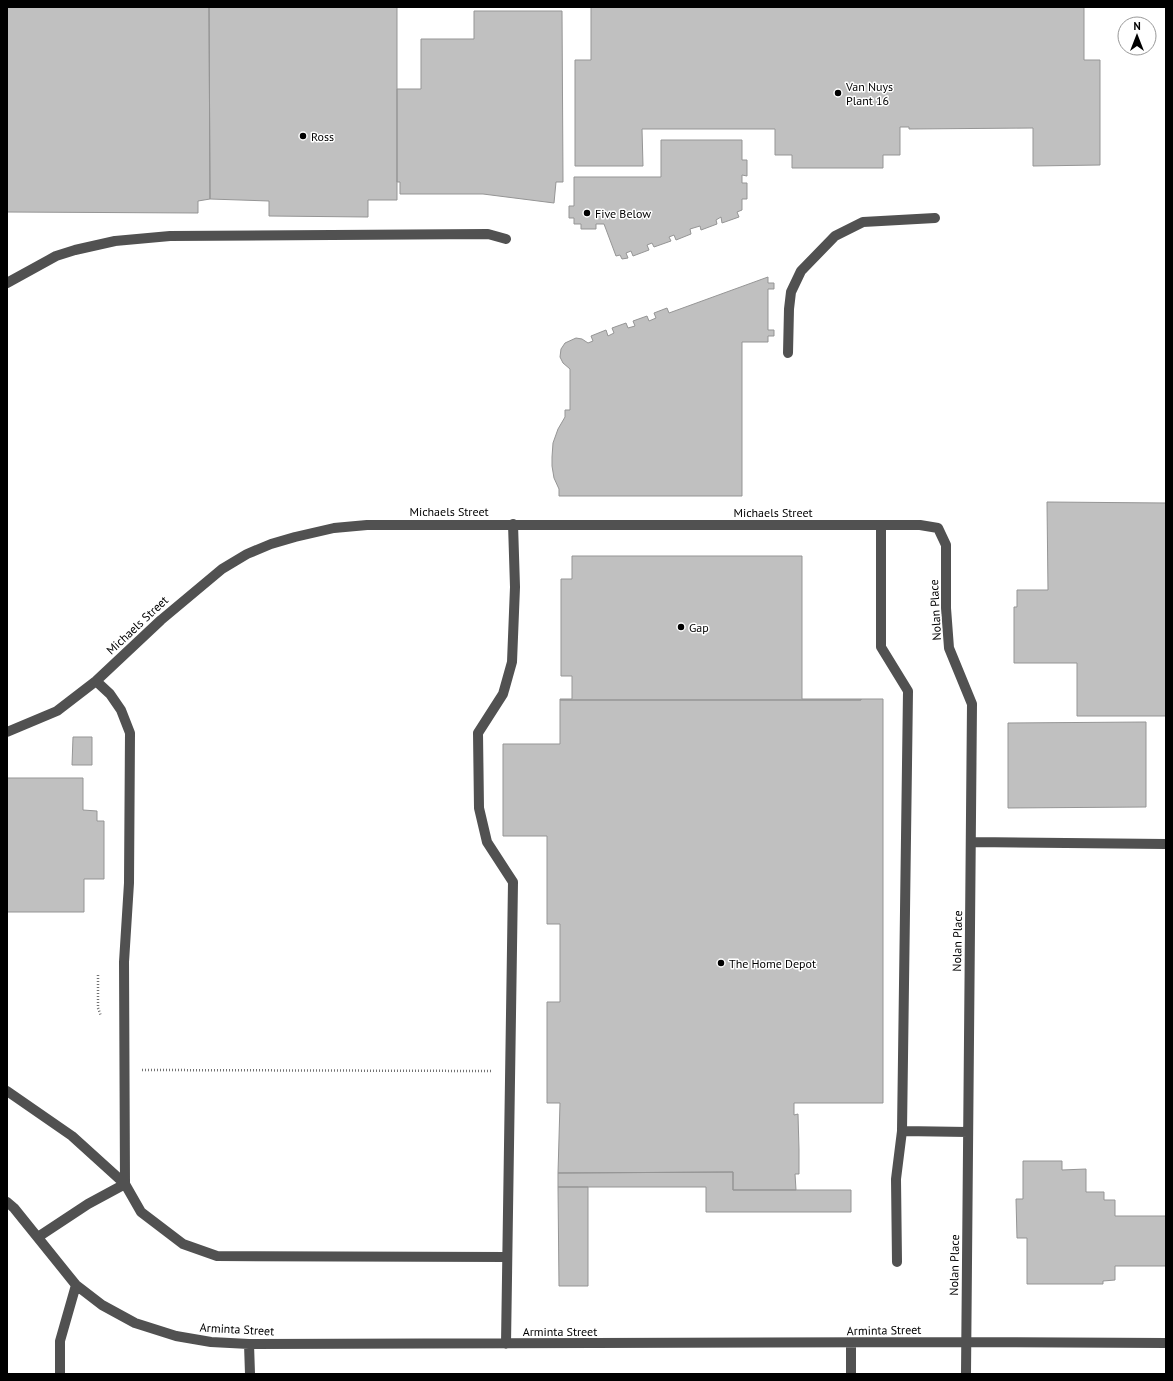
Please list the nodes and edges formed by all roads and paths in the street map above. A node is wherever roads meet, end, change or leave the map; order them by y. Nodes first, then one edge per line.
1 (935, 218) dead end
2 (506, 239) dead end
3 (7, 283) edge
4 (788, 353) dead end
5 (513, 524) junction
6 (880, 525) junction
7 (946, 545) joint
8 (96, 681) junction
9 (7, 732) edge
10 (971, 842) junction
11 (1166, 844) edge
12 (98, 975) dead end
13 (101, 1016) dead end
14 (141, 1070) dead end
15 (491, 1071) dead end
16 (7, 1091) edge
17 (902, 1131) junction
18 (968, 1132) junction
19 (125, 1184) junction
20 (7, 1202) edge
21 (38, 1237) junction
22 (507, 1257) junction
23 (897, 1262) dead end
24 (76, 1285) junction
25 (966, 1342) junction
26 (851, 1343) junction
27 (1166, 1343) edge
28 (249, 1344) junction
29 (506, 1344) junction
30 (60, 1374) edge
31 (250, 1374) edge
32 (851, 1374) edge
33 (966, 1374) edge

1 - 4 street
2 - 3 street
5 - 6 street, Michaels Street
5 - 8 street, Michaels Street
5 - 22 street
6 - 7 street, Michaels Street
6 - 17 street
7 - 10 street, Nolan Place
8 - 9 street, Michaels Street
8 - 19 street
10 - 11 street
10 - 18 street, Nolan Place
12 - 13 path
14 - 15 path
16 - 19 street
17 - 18 street
17 - 23 street
18 - 25 street, Nolan Place
19 - 21 street
19 - 22 street
20 - 21 street, Arminta Street
21 - 24 street, Arminta Street
22 - 29 street
24 - 28 street, Arminta Street
24 - 30 street
25 - 26 street, Arminta Street
25 - 27 street, Arminta Street
25 - 33 street, Nolan Place
26 - 29 street, Arminta Street
26 - 32 street
28 - 29 street, Arminta Street
28 - 31 street

